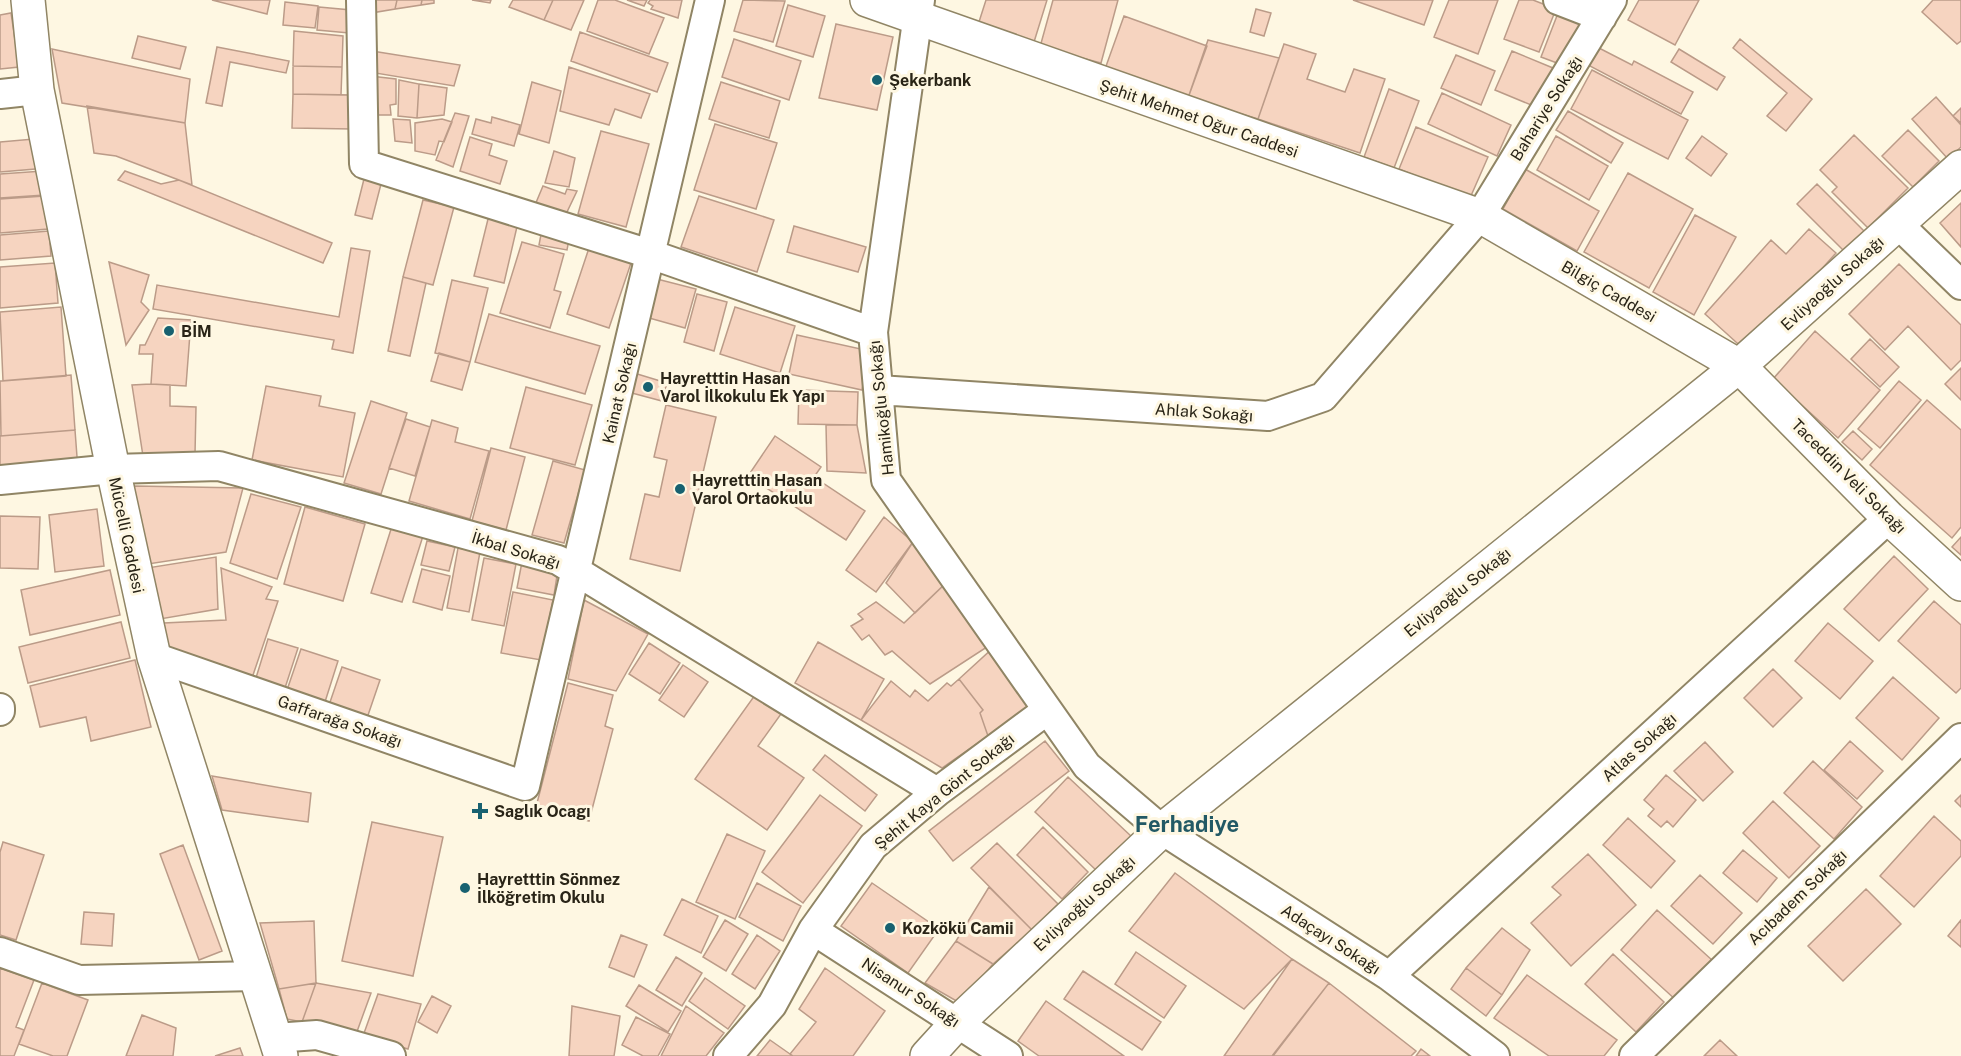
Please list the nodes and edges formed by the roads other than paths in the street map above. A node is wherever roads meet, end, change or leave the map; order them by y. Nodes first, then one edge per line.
1 (28, 0) edge
2 (362, 0) edge
3 (710, 0) edge
4 (867, 0) edge
5 (1558, 0) edge
6 (1607, 8) edge
7 (918, 10) edge
8 (37, 90) junction
9 (0, 94) edge
10 (1961, 167) edge
11 (1480, 216) junction
12 (1898, 224) junction
13 (650, 254) junction
14 (1961, 285) edge
15 (873, 332) junction
16 (1738, 366) junction
17 (879, 390) junction
18 (113, 469) junction
19 (0, 480) edge
20 (1889, 518) junction
21 (578, 572) junction
22 (1961, 584) edge
23 (154, 657) junction
24 (1046, 711) junction
25 (1961, 738) edge
26 (525, 786) joint
27 (937, 792) junction
28 (1162, 830) junction
29 (813, 930) junction
30 (0, 952) edge
31 (257, 976) junction
32 (1389, 976) junction
33 (958, 1022) junction
34 (278, 1047) edge
35 (392, 1056) edge
36 (728, 1056) edge
37 (927, 1056) edge
38 (1008, 1056) edge
39 (1495, 1056) edge
40 (1634, 1056) edge

1 - 8 main road, Mücelli Caddesi
2 - 13 street
3 - 13 street, Kainat Sokağı
4 - 7 main road, Şehit Mehmet Oğur Caddesi
5 - 6 street
6 - 11 street, Bahariye Sokağı
7 - 11 main road, Şehit Mehmet Oğur Caddesi
7 - 15 street, Hamikoğlu Sokağı
8 - 9 street
8 - 18 main road, Mücelli Caddesi
10 - 12 main road, Evliyaoğlu Sokağı
11 - 16 main road, Bilgiç Caddesi
11 - 17 street, Ahlak Sokağı
12 - 14 street
12 - 16 main road, Evliyaoğlu Sokağı
13 - 15 street
13 - 21 street, Kainat Sokağı
15 - 17 street, Hamikoğlu Sokağı
16 - 20 main road, Taceddin Veli Sokağı
16 - 28 main road, Evliyaoğlu Sokağı
17 - 24 street, Hamikoğlu Sokağı
18 - 19 street, İkbal Sokağı
18 - 21 street, İkbal Sokağı
18 - 23 main road, Mücelli Caddesi
20 - 22 main road, Taceddin Veli Sokağı
20 - 32 street, Atlas Sokağı
21 - 26 street, Kainat Sokağı
21 - 27 street, İkbal Sokağı
23 - 26 street, Gaffarağa Sokağı
23 - 31 main road, Mücelli Caddesi
24 - 27 street, Şehit Kaya Gönt Sokağı
24 - 28 street, Hamikoğlu Sokağı
25 - 40 street, Acıbadem Sokağı
27 - 29 street, Şehit Kaya Gönt Sokağı
28 - 32 street, Adaçayı Sokağı
28 - 33 main road, Evliyaoğlu Sokağı
29 - 33 street, Nisanur Sokağı
29 - 36 street, Şehit Kaya Gönt Sokağı
30 - 31 street
31 - 34 main road, Mücelli Caddesi
32 - 39 street, Adaçayı Sokağı
33 - 37 main road, Evliyaoğlu Sokağı
33 - 38 street, Nisanur Sokağı
34 - 35 street

